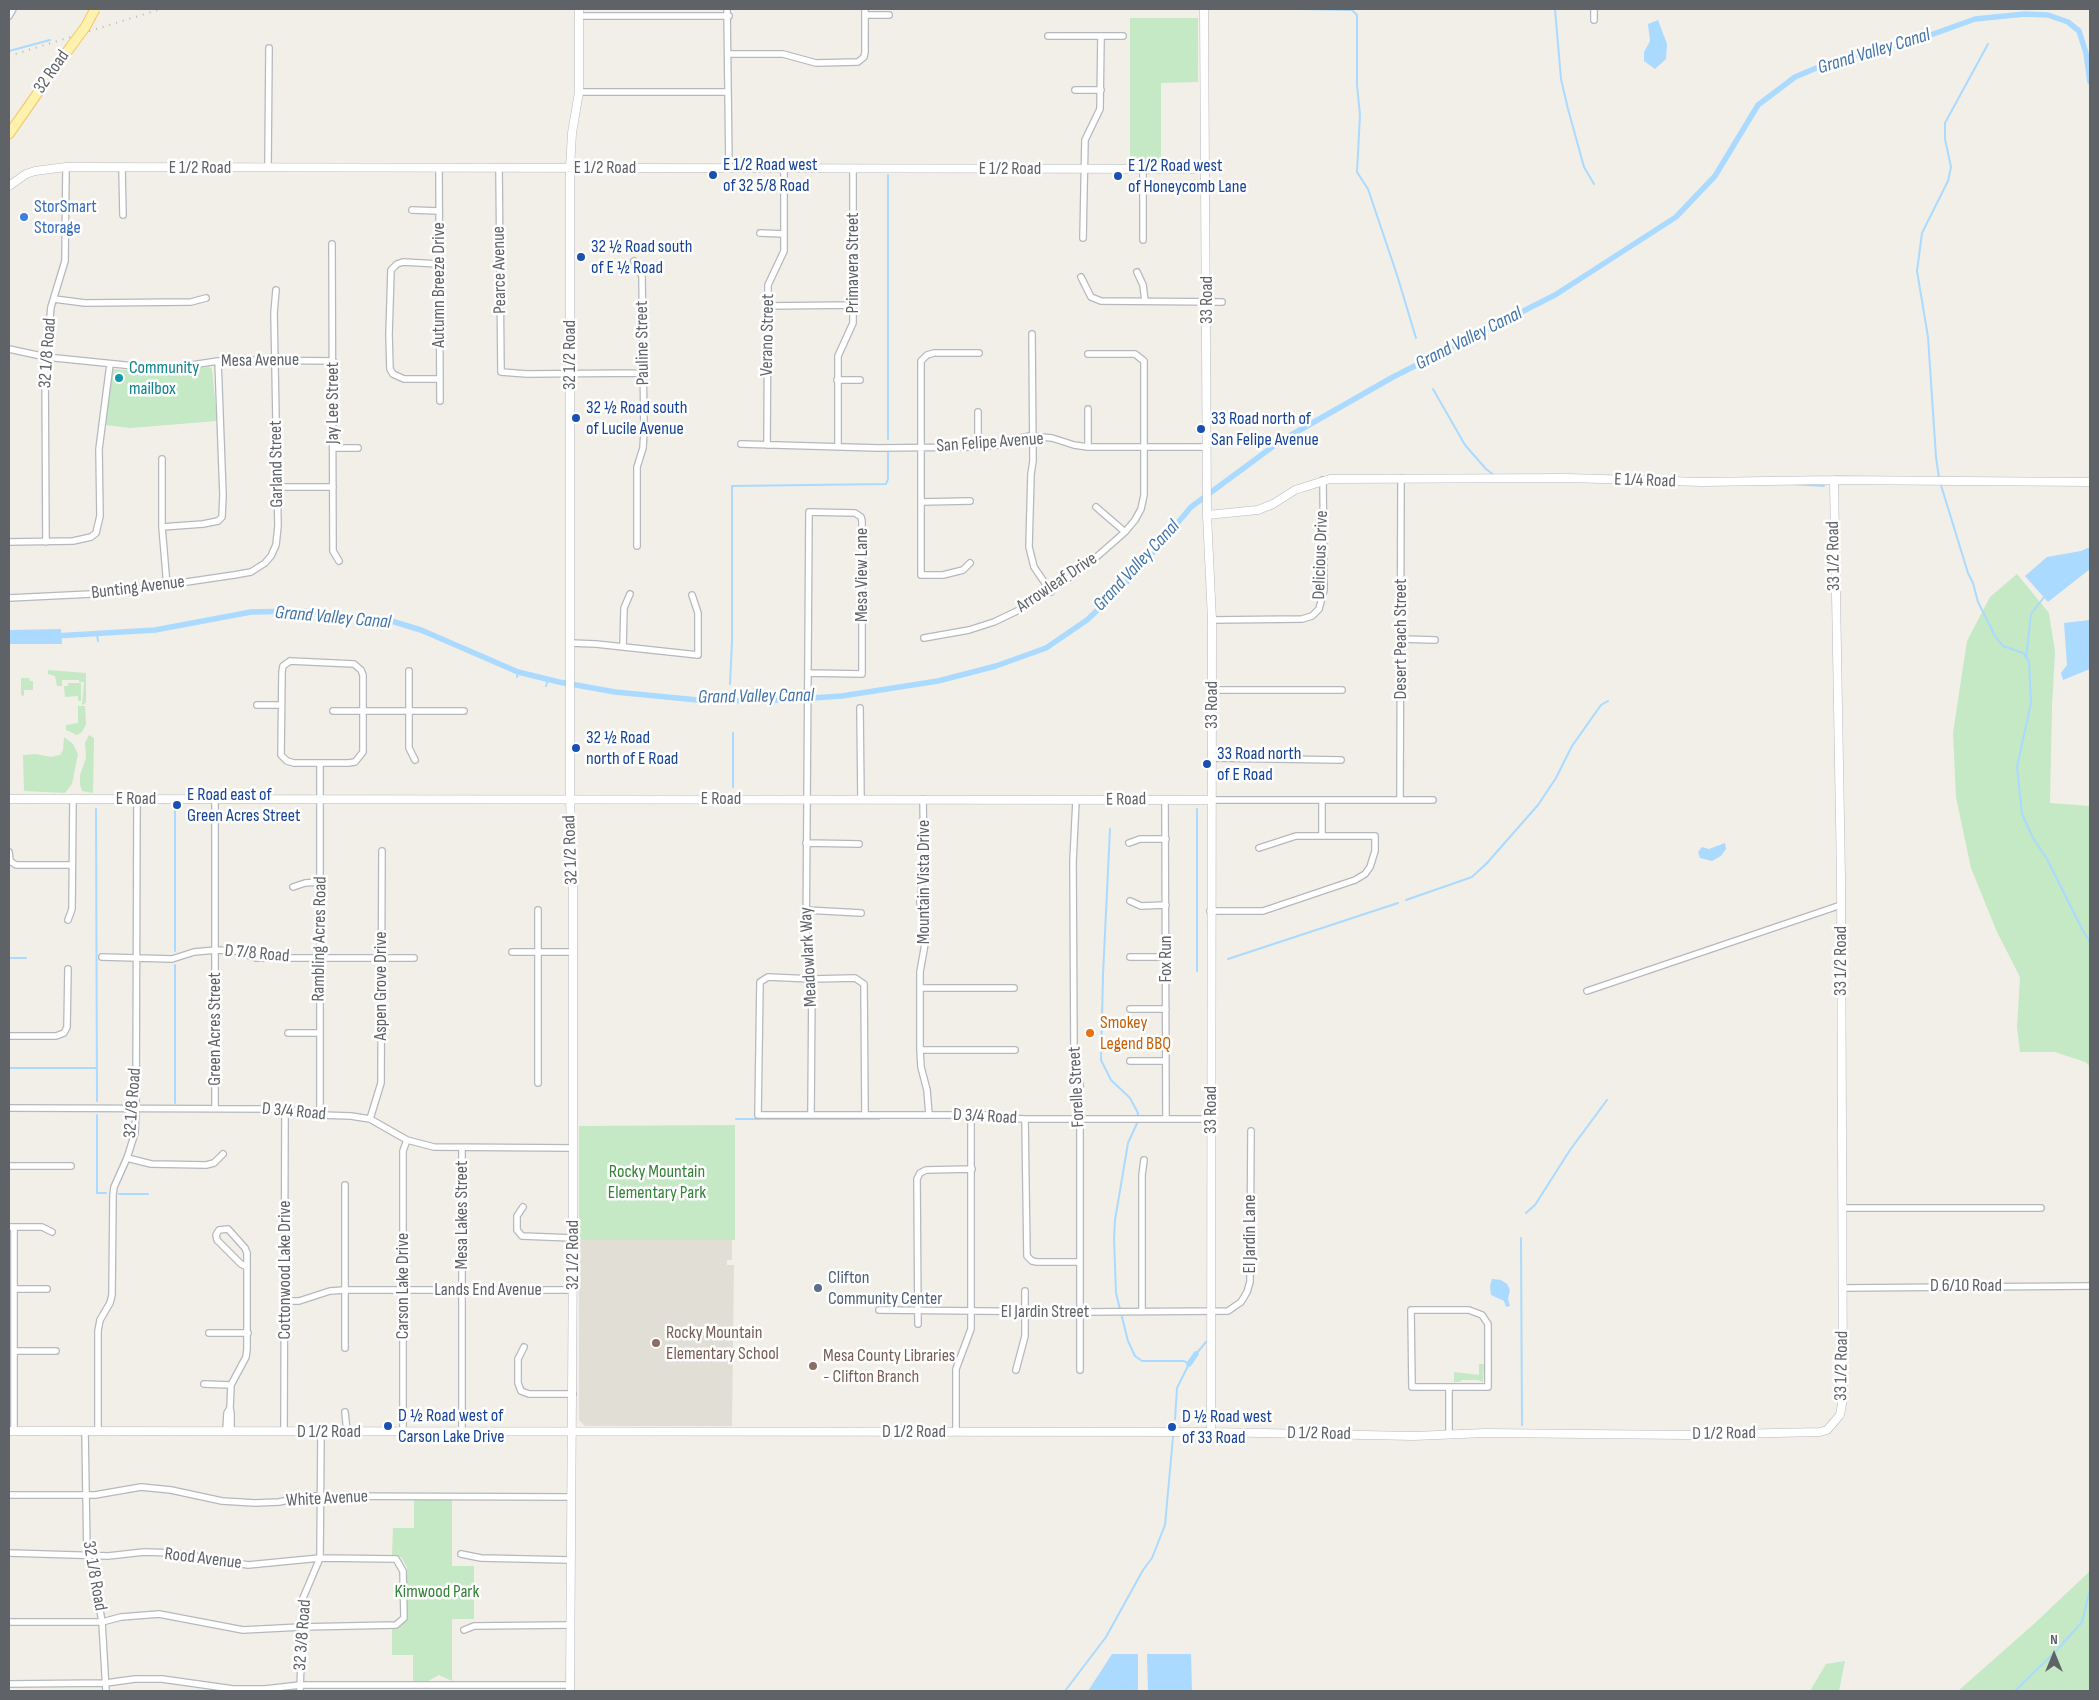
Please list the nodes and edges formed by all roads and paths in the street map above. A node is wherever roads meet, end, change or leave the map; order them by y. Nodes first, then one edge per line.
1 (14, 9) edge
2 (95, 9) edge
3 (727, 9) edge
4 (1204, 9) edge
5 (1594, 9) edge
6 (579, 12) edge
7 (865, 12) edge
8 (889, 15) dead end
9 (9, 16) edge
10 (729, 16) junction
11 (1594, 20) dead end
12 (1048, 36) dead end
13 (1100, 36) junction
14 (1123, 36) dead end
15 (269, 48) dead end
16 (728, 54) junction
17 (1075, 90) dead end
18 (1100, 90) junction
19 (580, 92) junction
20 (728, 92) junction
21 (9, 134) edge
22 (66, 167) junction
23 (268, 167) junction
24 (122, 168) junction
25 (439, 168) junction
26 (499, 168) junction
27 (570, 168) junction
28 (729, 168) junction
29 (853, 168) junction
30 (784, 169) junction
31 (1083, 169) junction
32 (1144, 169) junction
33 (1205, 169) junction
34 (9, 186) edge
35 (412, 210) dead end
36 (439, 211) junction
37 (123, 215) dead end
38 (760, 233) dead end
39 (784, 234) junction
40 (1083, 238) dead end
41 (1144, 240) dead end
42 (332, 244) dead end
43 (634, 261) dead end
44 (439, 264) junction
45 (1137, 272) dead end
46 (1081, 276) dead end
47 (276, 290) dead end
48 (206, 298) dead end
49 (54, 299) junction
50 (1145, 301) junction
51 (1207, 302) junction
52 (1222, 302) dead end
53 (853, 305) junction
54 (767, 306) junction
55 (1032, 334) dead end
56 (9, 349) edge
57 (979, 353) dead end
58 (1088, 354) dead end
59 (46, 356) junction
60 (275, 360) junction
61 (333, 360) junction
62 (218, 361) junction
63 (110, 364) junction
64 (570, 373) junction
65 (643, 373) junction
66 (440, 379) junction
67 (837, 380) junction
68 (860, 380) dead end
69 (440, 401) dead end
70 (1088, 409) dead end
71 (978, 412) dead end
72 (1034, 436) junction
73 (741, 444) dead end
74 (767, 445) junction
75 (838, 445) junction
76 (921, 447) junction
77 (978, 447) junction
78 (1088, 447) junction
79 (1144, 447) junction
80 (1207, 447) junction
81 (333, 448) junction
82 (358, 448) dead end
83 (162, 459) dead end
84 (1401, 478) junction
85 (1323, 480) junction
86 (1834, 480) junction
87 (2090, 482) edge
88 (278, 487) junction
89 (333, 487) junction
90 (921, 502) junction
91 (970, 502) dead end
92 (1096, 507) dead end
93 (1207, 514) junction
94 (162, 527) junction
95 (1125, 532) junction
96 (9, 542) edge
97 (46, 542) junction
98 (637, 546) dead end
99 (339, 560) dead end
100 (970, 563) dead end
101 (265, 564) joint
102 (168, 586) junction
103 (1050, 592) junction
104 (630, 594) dead end
105 (692, 595) dead end
106 (9, 598) edge
107 (1212, 620) junction
108 (924, 638) dead end
109 (1401, 639) junction
110 (1435, 640) dead end
111 (570, 643) junction
112 (623, 647) junction
113 (409, 671) dead end
114 (808, 673) junction
115 (1212, 690) junction
116 (1342, 690) dead end
117 (257, 705) dead end
118 (281, 705) junction
119 (807, 708) joint
120 (860, 708) dead end
121 (333, 711) dead end
122 (363, 711) junction
123 (409, 711) junction
124 (464, 711) dead end
125 (1212, 758) junction
126 (415, 760) dead end
127 (1341, 760) dead end
128 (320, 763) junction
129 (9, 799) edge
130 (73, 799) junction
131 (215, 799) junction
132 (570, 799) junction
133 (807, 799) junction
134 (861, 799) junction
135 (923, 799) junction
136 (137, 800) junction
137 (320, 800) junction
138 (1165, 800) junction
139 (1212, 800) junction
140 (1322, 800) junction
141 (1400, 800) junction
142 (1433, 800) dead end
143 (1076, 801) junction
144 (1322, 836) junction
145 (1166, 839) junction
146 (806, 843) junction
147 (1129, 843) dead end
148 (860, 844) dead end
149 (1259, 848) dead end
150 (382, 851) dead end
151 (9, 852) edge
152 (72, 865) junction
153 (320, 882) junction
154 (293, 888) dead end
155 (1130, 901) dead end
156 (1166, 905) junction
157 (1841, 905) junction
158 (538, 910) dead end
159 (806, 910) junction
160 (1210, 911) junction
161 (861, 913) dead end
162 (68, 920) dead end
163 (216, 950) junction
164 (512, 952) dead end
165 (538, 952) junction
166 (572, 952) junction
167 (102, 957) dead end
168 (381, 957) junction
169 (1130, 957) dead end
170 (1166, 957) junction
171 (136, 958) junction
172 (320, 958) junction
173 (414, 958) dead end
174 (68, 969) dead end
175 (812, 979) junction
176 (920, 988) junction
177 (1014, 988) dead end
178 (1587, 991) dead end
179 (1166, 1008) junction
180 (1130, 1009) dead end
181 (288, 1033) dead end
182 (319, 1033) junction
183 (9, 1036) edge
184 (920, 1050) junction
185 (1015, 1050) dead end
186 (1130, 1061) dead end
187 (1166, 1061) junction
188 (538, 1083) dead end
189 (9, 1108) edge
190 (136, 1108) junction
191 (215, 1108) junction
192 (285, 1109) junction
193 (811, 1114) junction
194 (865, 1114) junction
195 (928, 1115) junction
196 (971, 1115) junction
197 (320, 1116) junction
198 (1080, 1118) junction
199 (370, 1119) junction
200 (1025, 1119) junction
201 (1166, 1119) junction
202 (1211, 1120) junction
203 (1251, 1131) dead end
204 (407, 1140) junction
205 (462, 1148) junction
206 (573, 1148) junction
207 (223, 1154) dead end
208 (127, 1158) junction
209 (1144, 1160) dead end
210 (9, 1166) edge
211 (71, 1166) dead end
212 (972, 1169) junction
213 (345, 1185) dead end
214 (523, 1206) dead end
215 (1842, 1208) junction
216 (2041, 1208) dead end
217 (12, 1227) edge
218 (52, 1232) dead end
219 (573, 1238) junction
220 (1080, 1262) junction
221 (247, 1267) junction
222 (2090, 1286) edge
223 (1842, 1288) junction
224 (14, 1289) junction
225 (47, 1289) dead end
226 (345, 1290) junction
227 (403, 1290) junction
228 (462, 1290) junction
229 (573, 1290) junction
230 (1025, 1291) dead end
231 (285, 1301) junction
232 (879, 1310) dead end
233 (917, 1311) junction
234 (971, 1312) junction
235 (1025, 1312) junction
236 (1080, 1312) junction
237 (1142, 1312) junction
238 (1211, 1312) junction
239 (918, 1324) dead end
240 (209, 1333) dead end
241 (248, 1333) junction
242 (524, 1347) dead end
243 (345, 1348) dead end
244 (14, 1351) junction
245 (56, 1351) dead end
246 (1016, 1370) dead end
247 (1080, 1370) dead end
248 (204, 1384) dead end
249 (231, 1385) junction
250 (1449, 1387) junction
251 (573, 1394) junction
252 (345, 1412) dead end
253 (11, 1431) edge
254 (85, 1431) junction
255 (98, 1431) junction
256 (229, 1431) junction
257 (284, 1431) junction
258 (321, 1432) junction
259 (347, 1432) junction
260 (402, 1432) junction
261 (462, 1432) junction
262 (572, 1432) junction
263 (956, 1432) junction
264 (1211, 1432) junction
265 (1820, 1432) joint
266 (1449, 1435) junction
267 (9, 1495) edge
268 (85, 1495) junction
269 (320, 1496) junction
270 (570, 1497) junction
271 (9, 1554) edge
272 (461, 1554) dead end
273 (87, 1555) junction
274 (320, 1558) junction
275 (570, 1560) junction
276 (9, 1622) edge
277 (102, 1622) junction
278 (569, 1625) junction
279 (301, 1627) junction
280 (464, 1630) dead end
281 (106, 1683) junction
282 (9, 1684) edge
283 (300, 1688) edge
284 (570, 1688) edge
285 (106, 1691) edge

1 - 9 street
2 - 21 main road, 32 Road, bridge
3 - 10 street
4 - 33 street, 33 Road
5 - 11 street
6 - 10 street
6 - 19 street, 32 1/2 Road
7 - 8 street
7 - 16 street
10 - 16 street
12 - 13 street
13 - 14 street
13 - 18 street
15 - 23 street
16 - 20 street
17 - 18 street
18 - 31 street
19 - 20 street
19 - 27 street, 32 1/2 Road
20 - 28 street
22 - 24 street, E 1/2 Road
22 - 34 street, E 1/2 Road
22 - 49 street, 32 1/8 Road
23 - 24 street, E 1/2 Road
23 - 25 street, E 1/2 Road
24 - 37 street
25 - 26 street, E 1/2 Road
25 - 36 street, Autumn Breeze Drive
26 - 27 street, E 1/2 Road
26 - 64 street, Pearce Avenue
27 - 28 street, E 1/2 Road
27 - 64 street, 32 1/2 Road
28 - 30 street, E 1/2 Road
29 - 30 street, E 1/2 Road
29 - 31 street, E 1/2 Road
29 - 53 street, Primavera Street
30 - 39 street, Verano Street
31 - 32 street, E 1/2 Road
31 - 40 street
32 - 33 street, E 1/2 Road
32 - 41 street
33 - 51 street, 33 Road
35 - 36 street
36 - 44 street, Autumn Breeze Drive
38 - 39 street
39 - 54 street, Verano Street
42 - 61 street, Jay Lee Street
43 - 65 street, Pauline Street
44 - 66 street, Autumn Breeze Drive
44 - 66 street
45 - 50 street
46 - 50 street
47 - 60 street, Garland Street
48 - 49 street
49 - 59 street, 32 1/8 Road
50 - 51 street
51 - 52 street
51 - 80 street, 33 Road
53 - 54 street
53 - 67 street, Primavera Street
54 - 74 street, Verano Street
55 - 72 street
56 - 59 street, Mesa Avenue
57 - 76 street
58 - 79 street, Arrowleaf Drive
59 - 63 street, Mesa Avenue
59 - 97 street, 32 1/8 Road
60 - 61 street, Mesa Avenue
60 - 62 street, Mesa Avenue
60 - 88 street, Garland Street
61 - 81 street, Jay Lee Street
62 - 63 street, Mesa Avenue
62 - 94 street
63 - 97 street
64 - 65 street
64 - 111 street, 32 1/2 Road
65 - 98 street, Pauline Street
66 - 69 street, Autumn Breeze Drive
67 - 68 street
67 - 75 street, Primavera Street
70 - 78 street
71 - 77 street
72 - 77 street, San Felipe Avenue
72 - 78 street, San Felipe Avenue
72 - 103 street
73 - 74 street, San Felipe Avenue
74 - 75 street, San Felipe Avenue
75 - 76 street, San Felipe Avenue
76 - 77 street, San Felipe Avenue
76 - 90 street
78 - 79 street, San Felipe Avenue
79 - 80 street, San Felipe Avenue
79 - 95 street, Arrowleaf Drive
80 - 93 street, 33 Road
81 - 82 street
81 - 89 street, Jay Lee Street
83 - 94 street
84 - 85 street, E 1/4 Road
84 - 86 street, E 1/4 Road
84 - 109 street, Desert Peach Street
85 - 93 street, E 1/4 Road
85 - 107 street, Delicious Drive
86 - 87 street, E 1/4 Road
86 - 157 street, 33 1/2 Road
88 - 89 street
88 - 101 street, Garland Street
89 - 99 street, Jay Lee Street
90 - 91 street
90 - 100 street
92 - 95 street
93 - 107 street, 33 Road
94 - 102 street
95 - 103 street, Arrowleaf Drive
96 - 97 street
101 - 102 street, Bunting Avenue
102 - 106 street, Bunting Avenue
103 - 108 street, Arrowleaf Drive
104 - 112 street
105 - 112 street
107 - 115 street, 33 Road
109 - 110 street
109 - 141 street, Desert Peach Street
111 - 112 street
111 - 132 street, 32 1/2 Road
113 - 123 street
114 - 114 street, Mesa View Lane
114 - 119 street, Mesa View Lane
115 - 116 street
115 - 125 street, 33 Road
117 - 118 street
118 - 122 street
118 - 128 street
119 - 133 street, Meadowlark Way
120 - 134 street
121 - 122 street
122 - 123 street
122 - 128 street
123 - 124 street
123 - 126 street
125 - 127 street
125 - 139 street, 33 Road
128 - 137 street, Rambling Acres Road
129 - 130 street, E Road
130 - 136 street, E Road
130 - 152 street
131 - 136 street, E Road
131 - 137 street, E Road
131 - 163 street, Green Acres Street
132 - 133 street, E Road
132 - 137 street, E Road
132 - 166 street, 32 1/2 Road
133 - 134 street, E Road
133 - 146 street, Meadowlark Way
134 - 135 street, E Road
135 - 143 street, E Road
135 - 176 street, Mountain Vista Drive
136 - 171 street, 32 1/8 Road
137 - 153 street, Rambling Acres Road
138 - 139 street, E Road
138 - 143 street, E Road
138 - 145 street, Fox Run
139 - 140 street, E Road
139 - 160 street, 33 Road
140 - 141 street, E Road
140 - 144 street
141 - 142 street, E Road
143 - 198 street, Forelle Street
144 - 149 street
144 - 160 street
145 - 147 street
145 - 156 street, Fox Run
146 - 148 street
146 - 159 street, Meadowlark Way
150 - 168 street, Aspen Grove Drive
151 - 152 street
152 - 162 street
153 - 154 street
153 - 172 street, Rambling Acres Road
155 - 156 street
156 - 170 street, Fox Run
157 - 178 street
157 - 215 street, 33 1/2 Road
158 - 165 street
159 - 161 street
159 - 175 street, Meadowlark Way
160 - 202 street, 33 Road
163 - 171 street, D 7/8 Road
163 - 172 street, D 7/8 Road
163 - 191 street, Green Acres Street
164 - 165 street
165 - 166 street
165 - 188 street
166 - 206 street, 32 1/2 Road
167 - 171 street, D 7/8 Road
168 - 172 street, D 7/8 Road
168 - 173 street, D 7/8 Road
168 - 199 street, Aspen Grove Drive
169 - 170 street
170 - 179 street, Fox Run
171 - 190 street, 32 1/8 Road
172 - 182 street, Rambling Acres Road
174 - 183 street
175 - 193 street, Meadowlark Way
175 - 193 street, D 3/4 Road
175 - 194 street
176 - 177 street
176 - 184 street, Mountain Vista Drive
179 - 180 street
179 - 187 street, Fox Run
181 - 182 street
182 - 197 street, Rambling Acres Road
184 - 185 street
184 - 195 street, Mountain Vista Drive
186 - 187 street
187 - 201 street, Fox Run
189 - 190 street, D 3/4 Road
190 - 191 street, D 3/4 Road
190 - 208 street, 32 1/8 Road
191 - 192 street, D 3/4 Road
192 - 197 street, D 3/4 Road
192 - 231 street, Cottonwood Lake Drive
193 - 194 street, D 3/4 Road
194 - 195 street, D 3/4 Road
195 - 196 street, D 3/4 Road
196 - 200 street, D 3/4 Road
196 - 212 street
197 - 199 street, D 3/4 Road
198 - 200 street, D 3/4 Road
198 - 201 street, D 3/4 Road
198 - 220 street, Forelle Street
199 - 204 street, D 3/4 Road
200 - 220 street
201 - 202 street, D 3/4 Road
202 - 238 street, 33 Road
203 - 238 street, El Jardin Lane
204 - 205 street, D 3/4 Road
204 - 227 street, Carson Lake Drive
205 - 206 street, D 3/4 Road
205 - 228 street, Mesa Lakes Street
206 - 219 street, 32 1/2 Road
207 - 208 street
208 - 255 street, 32 1/8 Road
209 - 237 street
210 - 211 street
212 - 233 street
212 - 234 street
213 - 226 street
214 - 219 street
215 - 216 street
215 - 223 street, 33 1/2 Road
217 - 218 street
217 - 224 street
219 - 229 street, 32 1/2 Road
220 - 236 street, Forelle Street
221 - 221 street
221 - 241 street
222 - 223 street, D 6/10 Road
223 - 265 street, 33 1/2 Road
224 - 225 street
224 - 244 street
226 - 227 street, Lands End Avenue
226 - 231 street, Lands End Avenue
226 - 243 street
227 - 228 street, Lands End Avenue
227 - 260 street, Carson Lake Drive
228 - 229 street, Lands End Avenue
228 - 261 street, Mesa Lakes Street
229 - 251 street, 32 1/2 Road
230 - 235 street
231 - 257 street, Cottonwood Lake Drive
232 - 233 street, El Jardin Street
233 - 234 street, El Jardin Street
233 - 239 street
234 - 235 street, El Jardin Street
234 - 263 street
235 - 236 street, El Jardin Street
235 - 246 street
236 - 237 street, El Jardin Street
236 - 247 street, Forelle Street
237 - 238 street, El Jardin Street
238 - 264 street, 33 Road
240 - 241 street
241 - 249 street
242 - 251 street
244 - 245 street
244 - 253 street
248 - 249 street
249 - 256 street
250 - 250 street
250 - 266 street
251 - 262 street, 32 1/2 Road
252 - 259 street
253 - 254 street, D 1/2 Road
254 - 255 street, D 1/2 Road
254 - 268 street, 32 1/8 Road
255 - 256 street, D 1/2 Road
256 - 257 street, D 1/2 Road
257 - 258 street, D 1/2 Road
258 - 259 street, D 1/2 Road
258 - 269 street, 32 3/8 Road
259 - 260 street, D 1/2 Road
260 - 261 street, D 1/2 Road
261 - 262 street, D 1/2 Road
262 - 263 street, D 1/2 Road
262 - 270 street, 32 1/2 Road
263 - 264 street, D 1/2 Road
264 - 266 street, D 1/2 Road
265 - 266 street, D 1/2 Road
267 - 268 street, White Avenue
268 - 269 street, White Avenue
268 - 273 street, 32 1/8 Road
269 - 270 street, White Avenue
269 - 274 street, 32 3/8 Road
270 - 275 street, 32 1/2 Road
271 - 273 street, Rood Avenue
272 - 275 street
273 - 274 street, Rood Avenue
273 - 277 street, 32 1/8 Road
274 - 279 street, 32 3/8 Road
274 - 279 street, Rood Avenue
275 - 278 street, 32 1/2 Road
276 - 277 street
277 - 279 street
277 - 281 street, 32 1/8 Road
278 - 280 street
278 - 284 street, 32 1/2 Road
279 - 283 street, 32 3/8 Road
281 - 282 street
281 - 283 street
281 - 285 street, 32 1/8 Road
283 - 284 street

